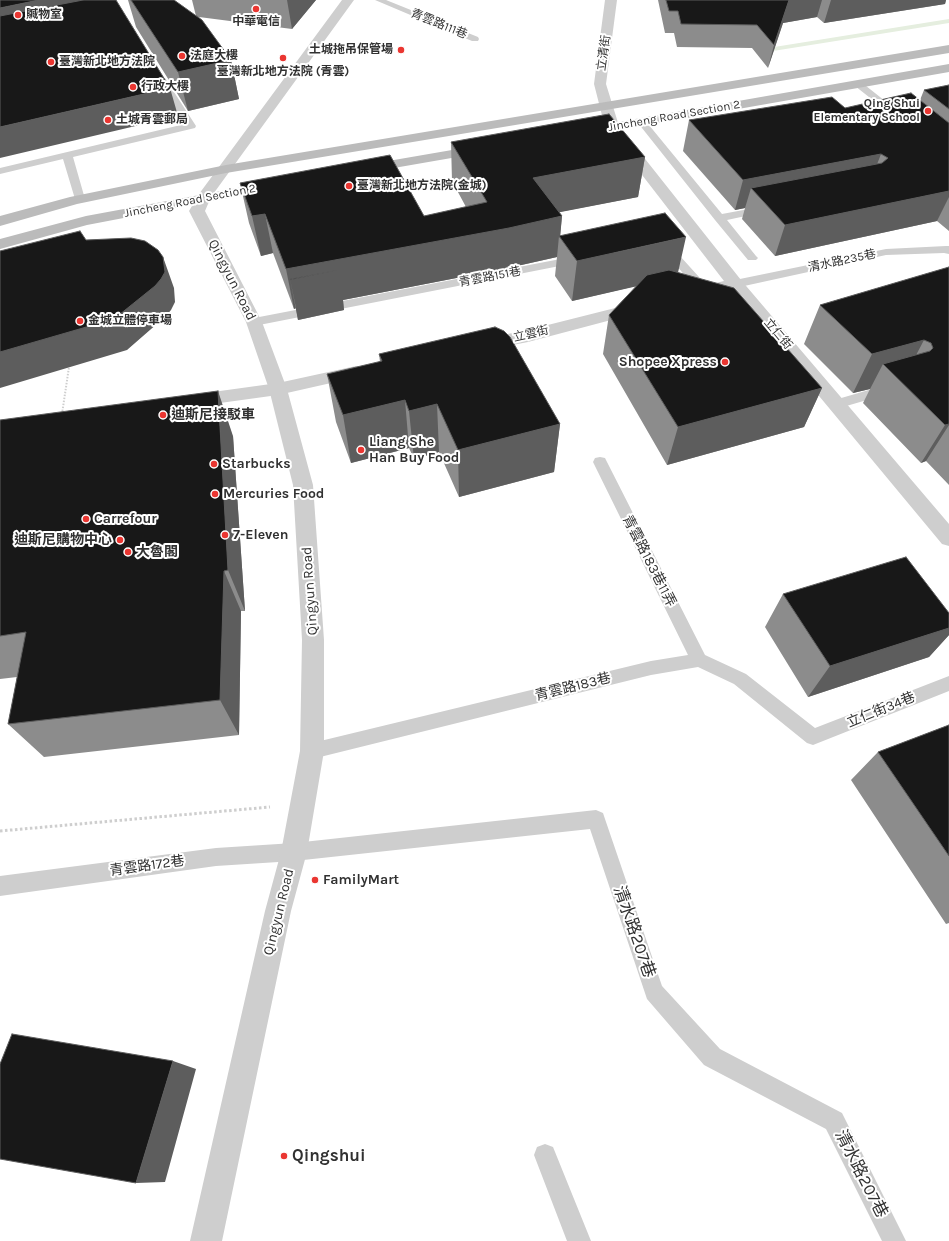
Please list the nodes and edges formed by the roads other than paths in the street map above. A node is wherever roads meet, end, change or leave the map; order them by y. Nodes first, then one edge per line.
1 (348, 0) edge
2 (379, 0) edge
3 (612, 0) edge
4 (475, 39) dead end
5 (949, 49) edge
6 (949, 68) edge
7 (159, 74) edge
8 (858, 84) junction
9 (605, 106) junction
10 (641, 121) junction
11 (906, 123) edge
12 (612, 127) junction
13 (580, 132) edge
14 (494, 147) edge
15 (67, 155) junction
16 (226, 169) junction
17 (0, 171) edge
18 (353, 172) edge
19 (282, 184) edge
20 (204, 197) junction
21 (80, 199) junction
22 (779, 206) edge
23 (719, 218) junction
24 (0, 221) edge
25 (0, 244) edge
26 (655, 244) edge
27 (948, 249) edge
28 (586, 258) edge
29 (752, 258) dead end
30 (735, 284) junction
31 (705, 291) junction
32 (682, 296) edge
33 (651, 304) edge
34 (254, 322) junction
35 (465, 349) edge
36 (372, 369) edge
37 (896, 388) edge
38 (278, 389) junction
39 (172, 404) edge
40 (836, 404) junction
41 (600, 462) dead end
42 (949, 538) edge
43 (699, 660) junction
44 (949, 683) edge
45 (312, 751) junction
46 (294, 852) junction
47 (0, 886) edge
48 (545, 1155) dead end
49 (206, 1241) edge
50 (579, 1241) edge
51 (894, 1241) edge

1 - 16 street, Qingyun Road
2 - 4 lane, 青雲路111巷
3 - 9 street, 立清街
5 - 9 main road, Jincheng Road Section 2
6 - 8 main road, Jincheng Road Section 2
7 - 15 lane
8 - 10 main road, Jincheng Road Section 2
8 - 11 lane
9 - 12 street, 立清街
9 - 16 main road, Jincheng Road Section 2
10 - 12 main road, Jincheng Road Section 2
10 - 23 lane
12 - 13 main road, Jincheng Road Section 2
12 - 30 street, 立仁街
14 - 18 main road
15 - 17 lane
15 - 21 lane
16 - 20 street, Qingyun Road
16 - 21 main road, Jincheng Road Section 2
19 - 20 main road, Jincheng Road Section 2
20 - 25 main road, Jincheng Road Section 2
20 - 34 street, Qingyun Road
21 - 24 main road, Jincheng Road Section 2
22 - 23 lane
23 - 29 lane
26 - 31 lane
27 - 30 lane, 清水路235巷
28 - 34 lane, 青雲路151巷
30 - 31 street
30 - 40 street, 立仁街
31 - 32 street
33 - 35 street, 立雲街
34 - 38 street, Qingyun Road
36 - 38 street
37 - 40 lane
38 - 39 street
38 - 45 street, Qingyun Road
40 - 42 street, 立仁街
41 - 43 lane, 青雲路183巷11弄
43 - 44 lane, 立仁街34巷
43 - 45 lane, 青雲路183巷
45 - 46 street, Qingyun Road
46 - 47 lane, 青雲路172巷
46 - 49 street, Qingyun Road
46 - 51 lane, 清水路207巷
48 - 50 lane

